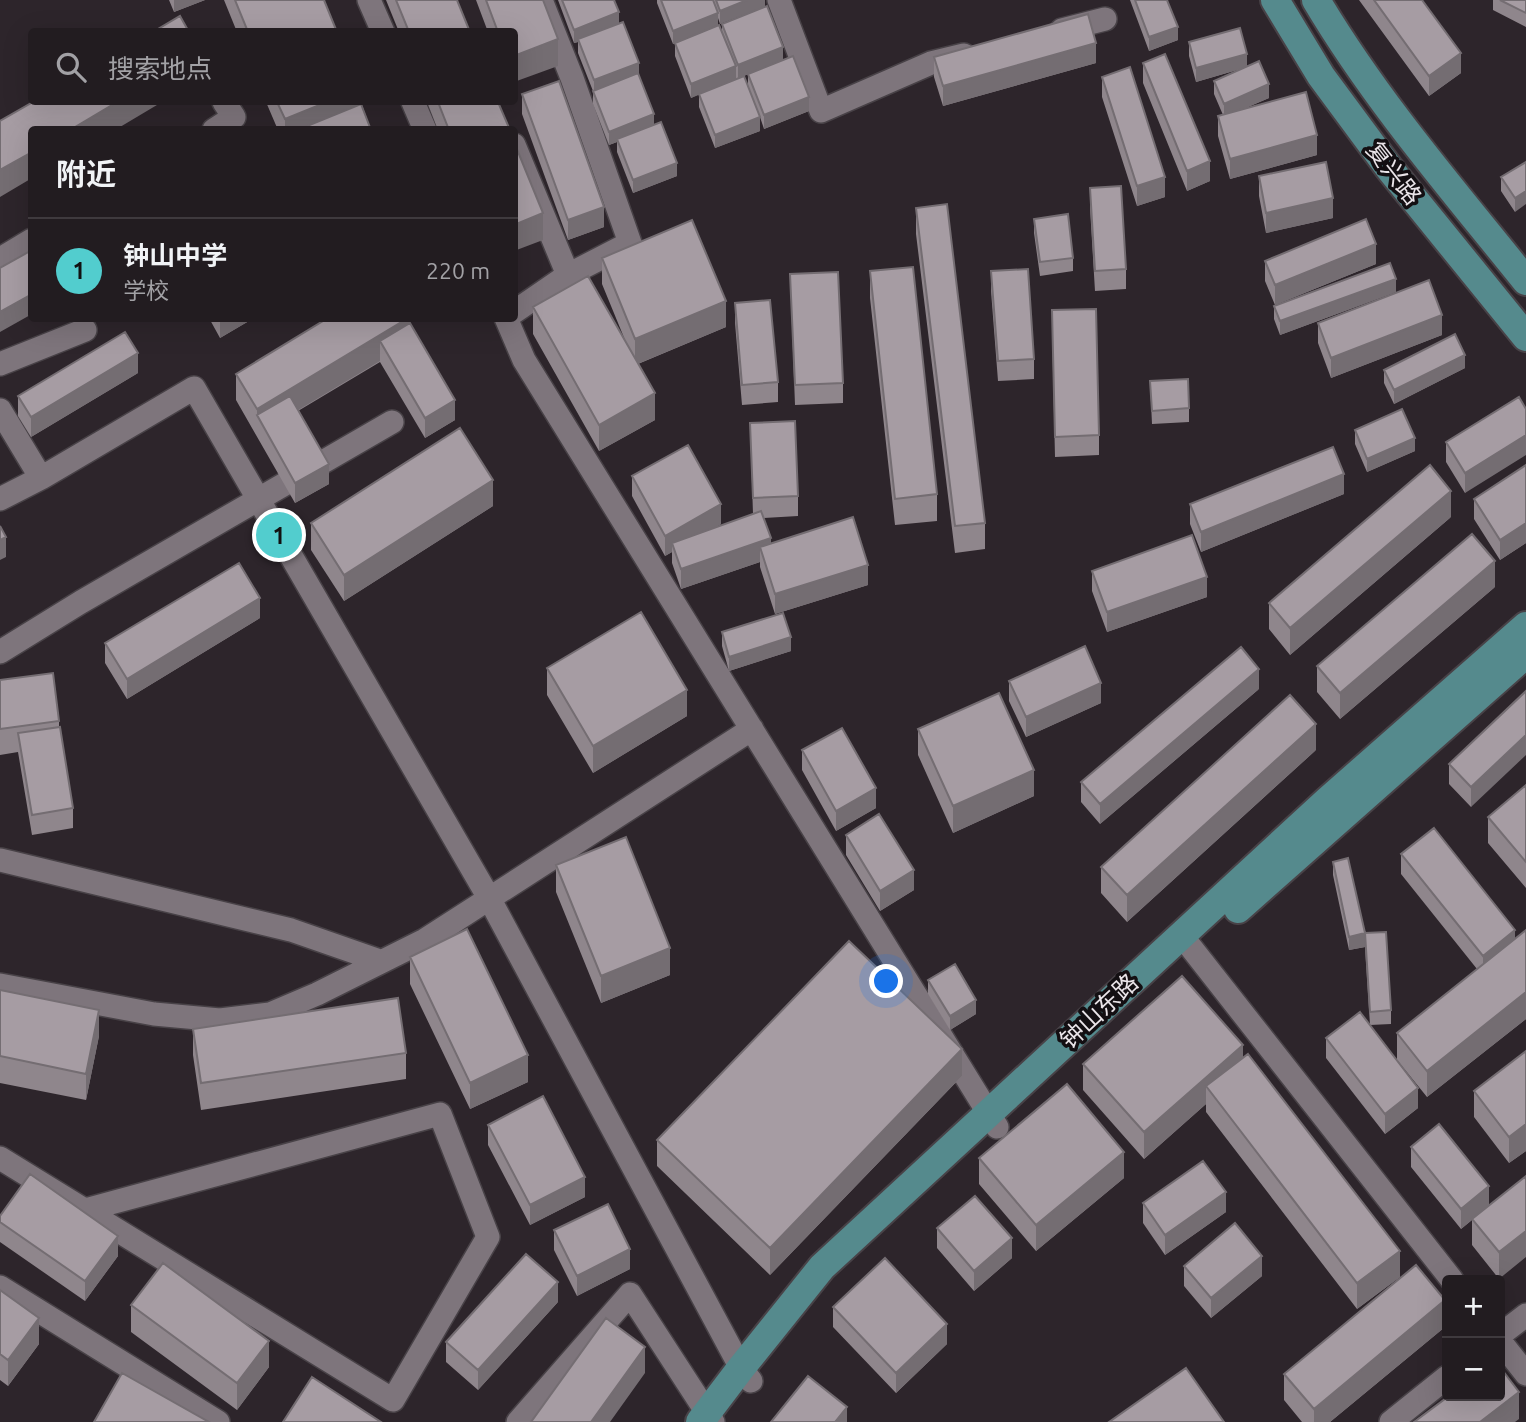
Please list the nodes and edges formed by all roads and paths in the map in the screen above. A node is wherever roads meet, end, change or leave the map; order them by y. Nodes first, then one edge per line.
1 (369, 0) edge
2 (541, 0) edge
3 (779, 0) edge
4 (1275, 0) edge
5 (1316, 0) edge
6 (1105, 19) dead end
7 (381, 28) edge
8 (1038, 36) edge
9 (985, 50) edge
10 (227, 105) edge
11 (414, 105) edge
12 (220, 126) edge
13 (423, 126) edge
14 (518, 155) edge
15 (28, 242) edge
16 (0, 259) edge
17 (568, 275) junction
18 (1526, 281) edge
19 (518, 309) edge
20 (508, 322) edge
21 (85, 330) dead end
22 (1526, 337) edge
23 (0, 364) edge
24 (0, 410) edge
25 (393, 422) dead end
26 (41, 478) junction
27 (0, 499) edge
28 (259, 500) junction
29 (1526, 626) edge
30 (0, 652) edge
31 (1526, 654) edge
32 (752, 729) junction
33 (0, 860) edge
34 (489, 898) junction
35 (1187, 942) junction
36 (380, 961) junction
37 (0, 985) edge
38 (993, 1120) junction
39 (0, 1158) edge
40 (85, 1210) junction
41 (1448, 1275) edge
42 (0, 1287) edge
43 (1526, 1315) edge
44 (1505, 1331) edge
45 (1505, 1347) edge
46 (746, 1374) junction
47 (1526, 1374) edge
48 (1442, 1381) edge
49 (710, 1420) edge
50 (218, 1422) edge
51 (518, 1422) edge
52 (1391, 1422) edge

1 - 7 street
2 - 17 street
3 - 9 street
4 - 22 main road, 复兴路
5 - 18 main road, 复兴路
6 - 8 street
10 - 12 street
11 - 13 street
14 - 17 street
15 - 16 street
17 - 19 street
20 - 32 street
21 - 23 street
24 - 26 street
25 - 28 street
26 - 27 street
26 - 28 street
28 - 30 street
28 - 34 street
29 - 35 main road, 钟山东路
31 - 35 main road, 钟山东路
32 - 34 street
32 - 38 street
33 - 36 street
34 - 36 street
34 - 46 street
35 - 38 main road, 钟山东路
35 - 41 street
36 - 37 street
38 - 46 main road, 钟山东路
39 - 40 street
40 - 40 street
42 - 50 street
43 - 44 street
45 - 47 street
46 - 49 main road, 钟山东路
48 - 52 street
49 - 51 street

